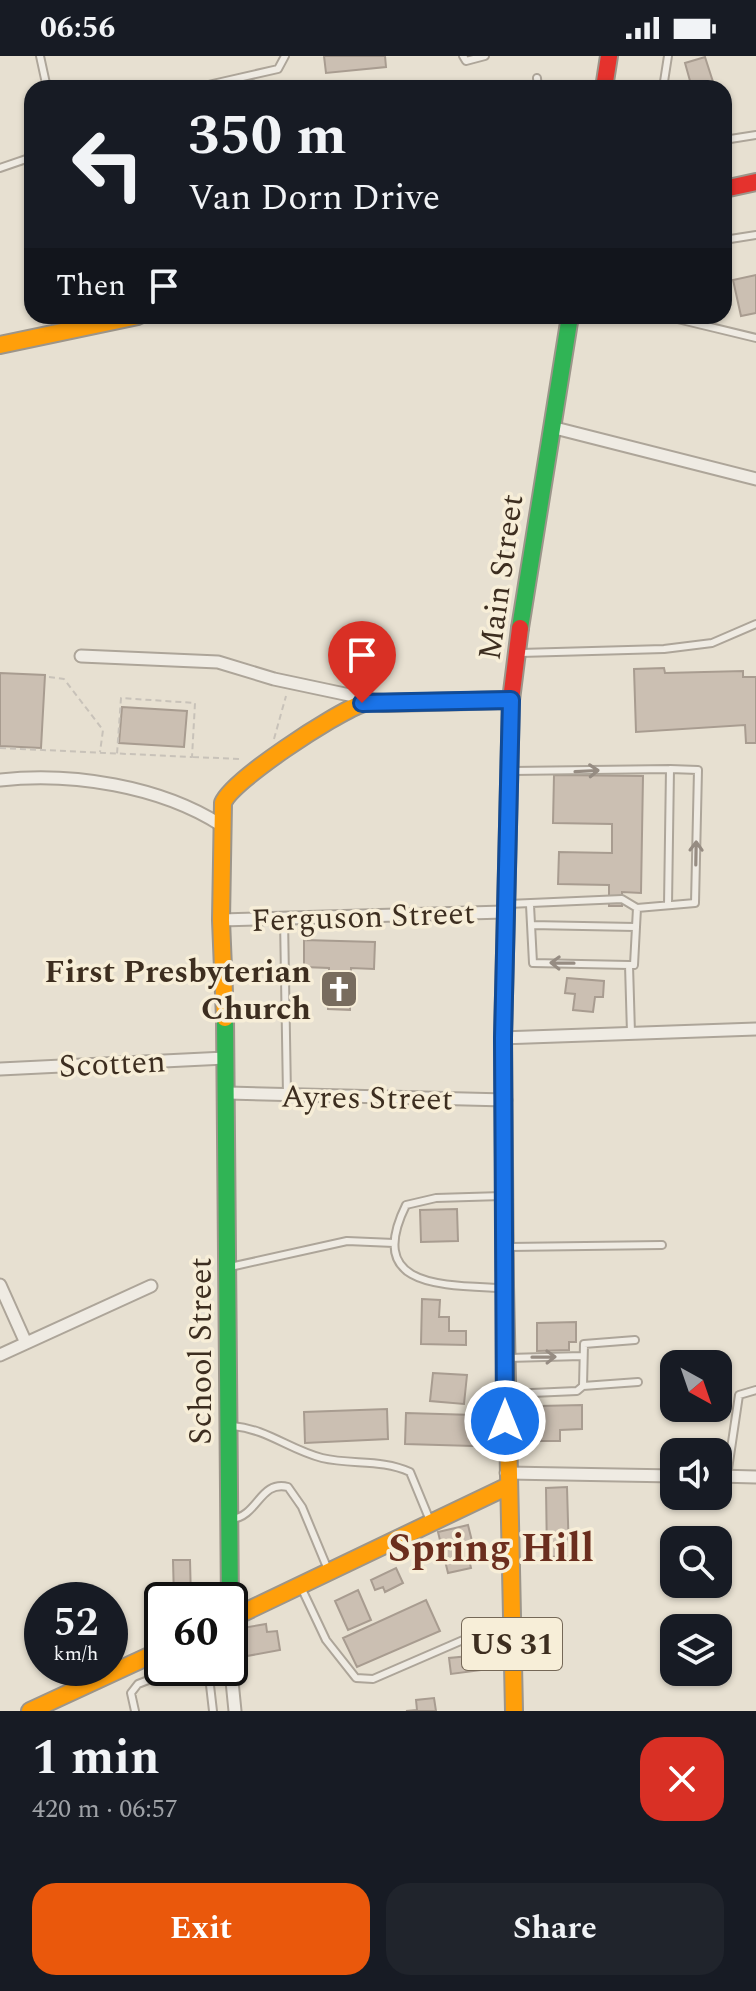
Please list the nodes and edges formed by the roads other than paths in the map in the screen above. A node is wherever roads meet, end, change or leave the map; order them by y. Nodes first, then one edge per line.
1 (40, 56) edge
2 (285, 56) edge
3 (463, 56) edge
4 (485, 56) edge
5 (609, 56) edge
6 (668, 56) edge
7 (45, 80) edge
8 (230, 80) edge
9 (605, 80) edge
10 (664, 80) edge
11 (756, 135) edge
12 (732, 139) edge
13 (24, 160) edge
14 (0, 168) edge
15 (756, 184) edge
16 (732, 188) edge
17 (756, 235) edge
18 (732, 239) edge
19 (100, 324) edge
20 (569, 324) edge
21 (698, 324) edge
22 (756, 338) edge
23 (0, 345) edge
24 (551, 427) junction
25 (756, 479) edge
26 (756, 624) edge
27 (516, 653) junction
28 (81, 656) dead end
29 (511, 700) junction
30 (377, 701) junction
31 (670, 769) junction
32 (509, 771) junction
33 (0, 780) edge
34 (221, 825) junction
35 (530, 905) junction
36 (668, 905) junction
37 (504, 908) junction
38 (637, 908) junction
39 (284, 919) junction
40 (221, 920) junction
41 (531, 925) junction
42 (635, 927) junction
43 (629, 965) junction
44 (756, 1029) edge
45 (631, 1033) junction
46 (503, 1038) junction
47 (225, 1058) junction
48 (0, 1069) edge
49 (228, 1093) junction
50 (287, 1095) junction
51 (506, 1100) junction
52 (505, 1196) junction
53 (394, 1243) junction
54 (662, 1245) dead end
55 (505, 1247) junction
56 (227, 1268) junction
57 (0, 1285) edge
58 (151, 1286) dead end
59 (505, 1288) junction
60 (635, 1340) dead end
61 (26, 1343) junction
62 (0, 1355) edge
63 (582, 1356) junction
64 (505, 1358) junction
65 (638, 1382) dead end
66 (583, 1386) junction
67 (756, 1390) edge
68 (505, 1394) junction
69 (228, 1426) junction
70 (730, 1438) edge
71 (660, 1476) edge
72 (732, 1476) edge
73 (756, 1477) edge
74 (506, 1480) junction
75 (229, 1519) junction
76 (431, 1523) junction
77 (329, 1572) junction
78 (230, 1582) edge
79 (300, 1585) junction
80 (248, 1610) edge
81 (511, 1638) junction
82 (144, 1658) edge
83 (144, 1682) edge
84 (210, 1686) edge
85 (232, 1686) edge
86 (30, 1711) edge
87 (135, 1711) edge
88 (213, 1711) edge
89 (235, 1711) edge
90 (514, 1711) edge

1 - 7 lane
2 - 8 lane
3 - 4 lane
5 - 9 street
6 - 10 lane
11 - 12 lane
13 - 14 lane
15 - 16 street
17 - 18 lane
19 - 23 street
20 - 24 street, Main Street / US 31
21 - 22 lane
24 - 25 street
24 - 27 street, Main Street / US 31
26 - 27 lane
27 - 29 street, Main Street / US 31
28 - 30 street
29 - 30 street, School Street
29 - 32 street, Main Street / US 31
30 - 34 street, School Street
32 -> 31 lane
31 - 36 lane
36 -> 31 lane
32 - 37 street, Main Street / US 31
33 - 34 street
34 - 40 street, School Street
35 - 37 lane
35 - 38 lane
35 - 41 lane
36 - 38 lane
37 - 39 street, Ferguson Street
37 - 46 street, Main Street / US 31
38 - 42 lane
39 - 40 street, Ferguson Street
39 - 50 lane
40 - 47 street, School Street
41 - 42 lane
43 -> 41 lane
42 - 43 lane
43 - 45 lane
44 - 45 street
45 - 46 street
46 - 51 street, Main Street / US 31
47 - 48 street, Scotten
47 - 49 street, School Street
49 - 50 street, Ayres Street
49 - 56 street, School Street
50 - 51 street, Ayres Street
51 - 52 street, Main Street / US 31
52 - 53 lane
52 - 55 street, Main Street / US 31
53 - 56 lane
53 - 59 lane
54 - 55 lane
55 - 59 street, Main Street / US 31
56 - 69 street, School Street
57 - 61 street
58 - 61 street
59 - 64 street, Main Street / US 31
60 - 63 lane
61 - 62 street
64 -> 63 lane
63 - 66 lane
64 - 68 street, Main Street / US 31
65 - 66 lane
66 - 68 lane
67 - 70 lane
68 - 74 street, Main Street / US 31
69 - 75 street, School Street
69 - 76 lane
71 - 74 street
72 - 73 street
74 - 76 street
74 - 81 street, Main Street / US 31
75 - 77 lane
75 - 78 street, School Street
76 - 77 street
77 - 79 street
79 - 80 street
79 - 81 lane
81 - 90 street, Main Street / US 31
82 - 86 street
83 - 87 lane
84 - 88 lane
85 - 89 street

